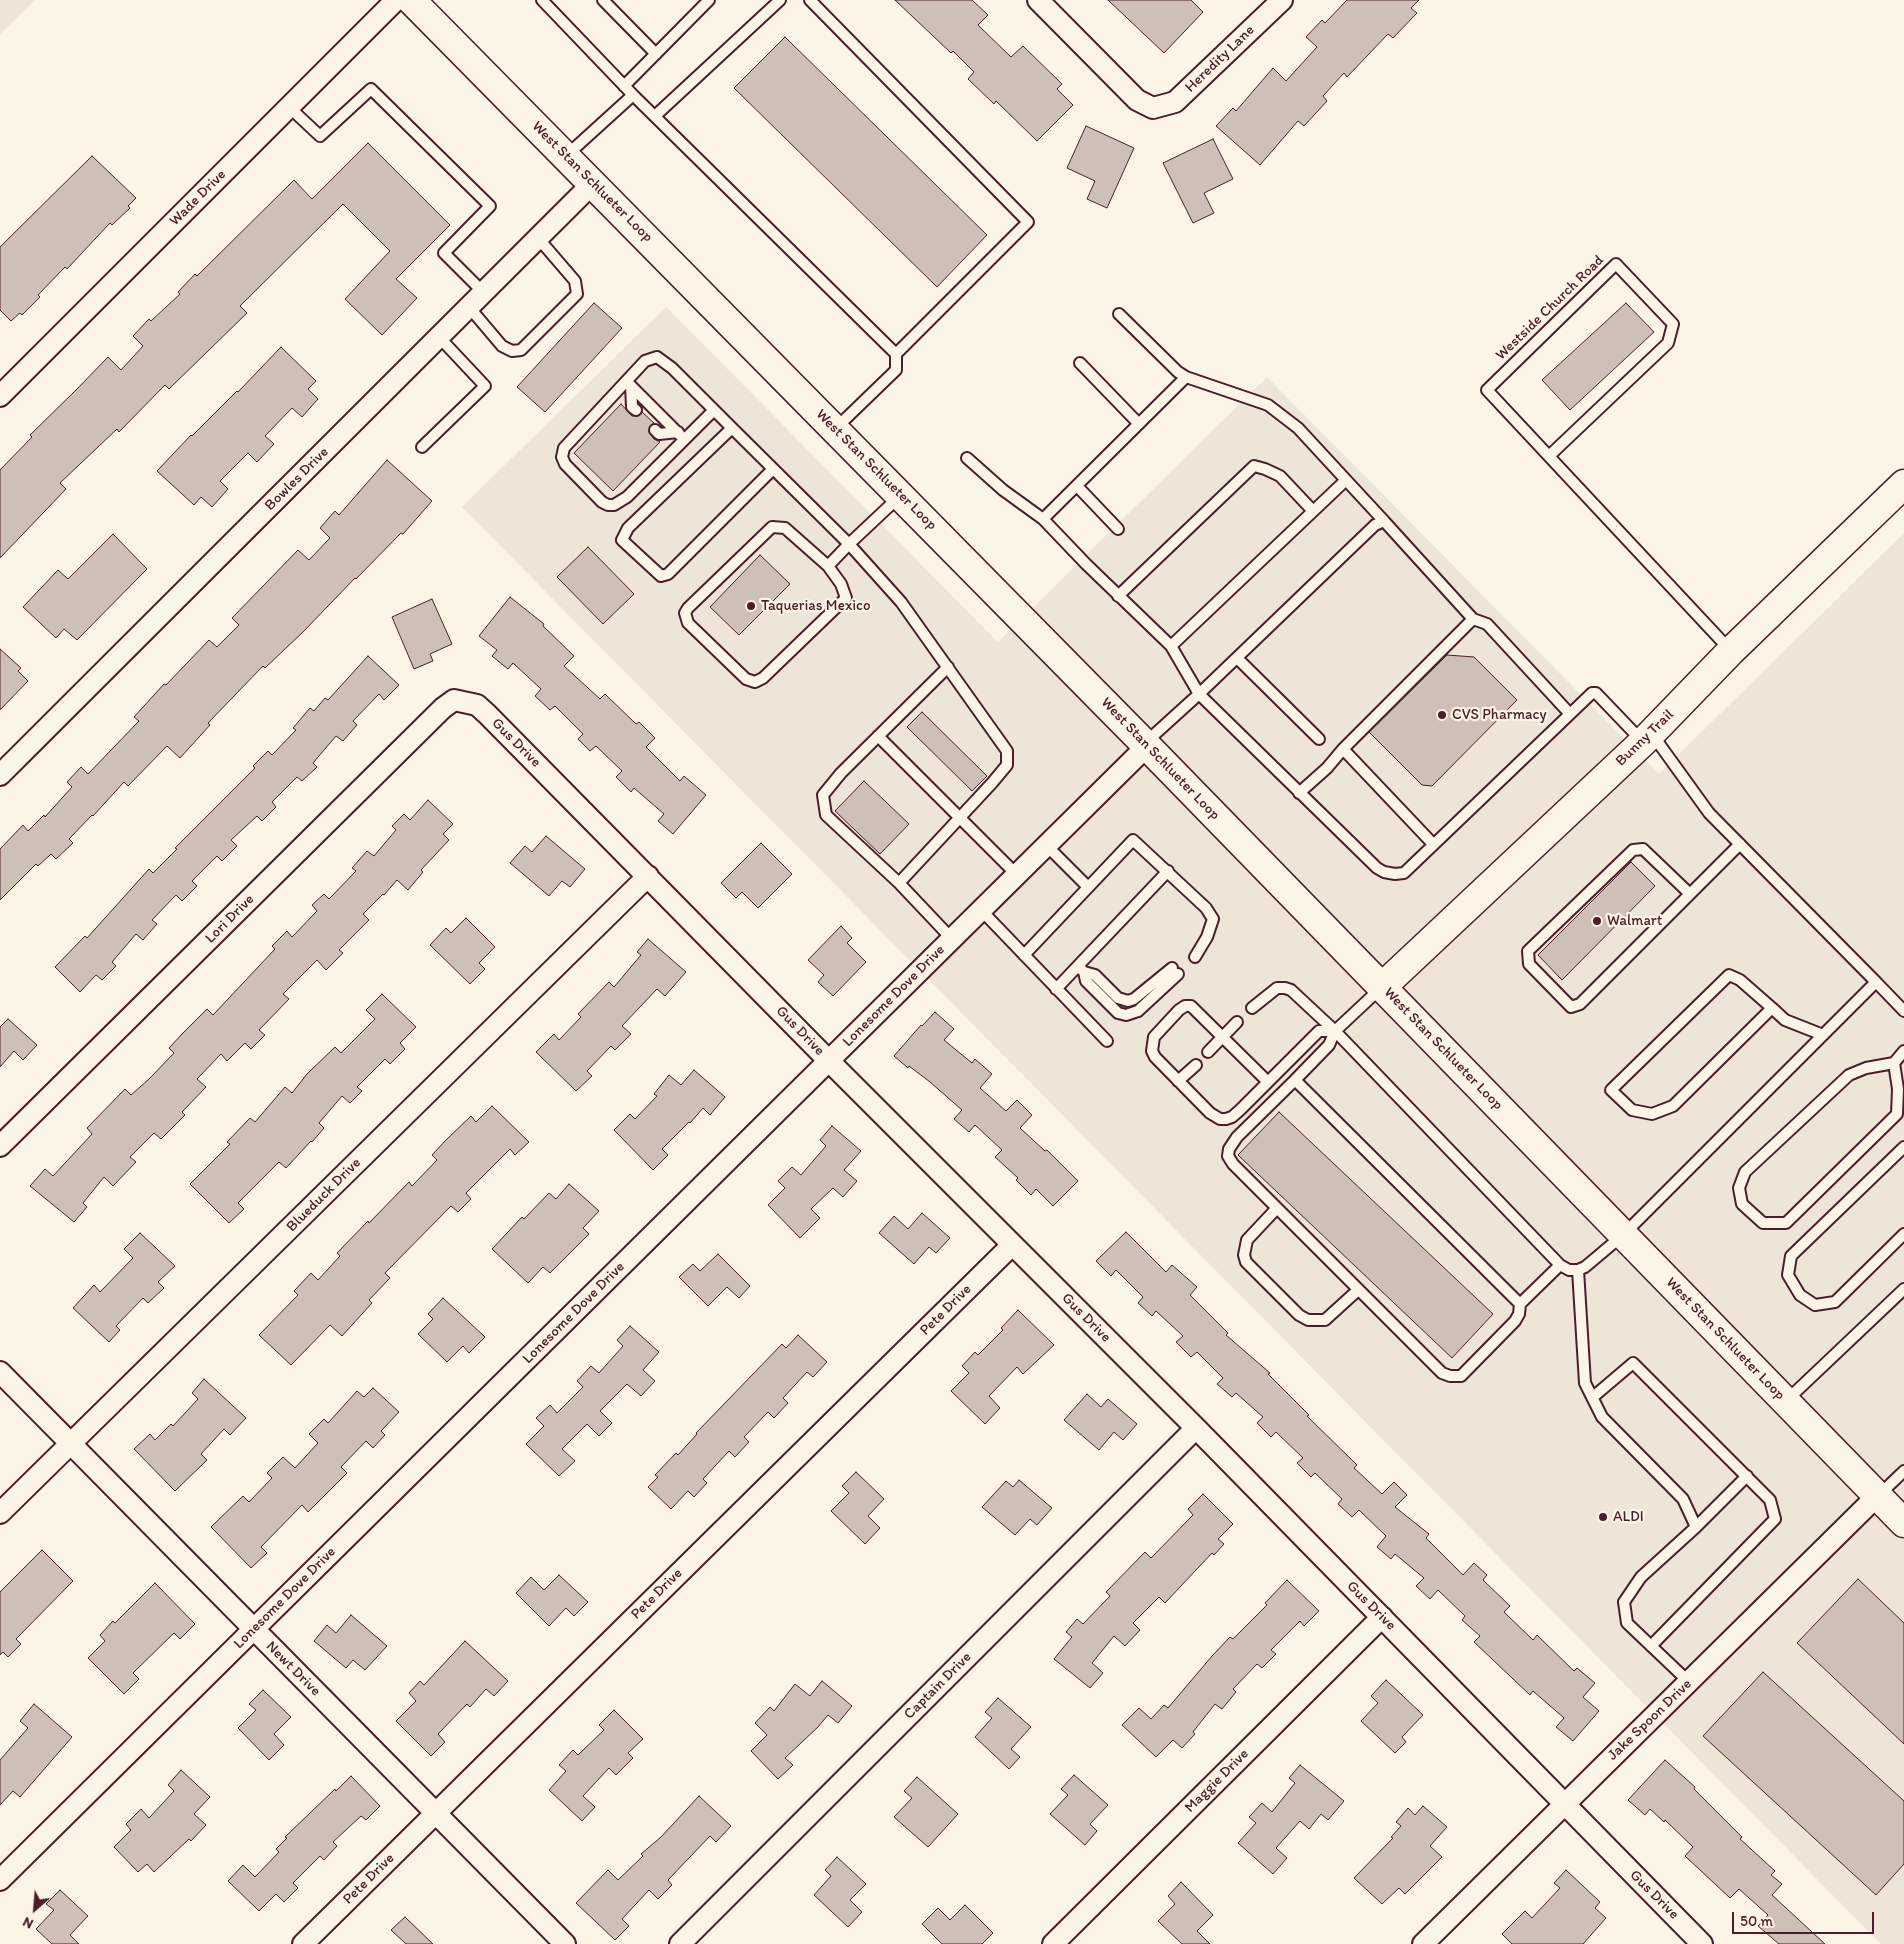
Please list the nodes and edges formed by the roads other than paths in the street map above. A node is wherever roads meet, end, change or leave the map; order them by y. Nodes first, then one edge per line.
1 (396, 0) edge
2 (411, 0) edge
3 (542, 0) edge
4 (603, 0) edge
5 (709, 0) edge
6 (780, 0) edge
7 (810, 0) edge
8 (1038, 0) edge
9 (1282, 0) edge
10 (656, 54) junction
11 (624, 86) junction
12 (633, 94) junction
13 (289, 107) junction
14 (656, 115) junction
15 (566, 156) junction
16 (593, 183) junction
17 (538, 238) junction
18 (484, 292) junction
19 (469, 307) junction
20 (1119, 314) dead end
21 (439, 337) junction
22 (896, 354) junction
23 (1080, 363) dead end
24 (1186, 377) junction
25 (629, 384) junction
26 (0, 396) edge
27 (636, 410) dead end
28 (714, 410) junction
29 (1139, 424) junction
30 (732, 428) junction
31 (835, 429) junction
32 (655, 430) dead end
33 (681, 436) junction
34 (422, 447) dead end
35 (1549, 456) junction
36 (967, 458) dead end
37 (773, 469) junction
38 (1346, 480) junction
39 (1904, 484) edge
40 (1077, 486) junction
41 (901, 496) junction
42 (1313, 511) junction
43 (1043, 520) junction
44 (1384, 521) junction
45 (1118, 528) dead end
46 (849, 544) junction
47 (828, 566) junction
48 (1118, 596) junction
49 (1474, 618) junction
50 (1171, 646) junction
51 (1731, 652) junction
52 (1237, 658) junction
53 (948, 667) junction
54 (1199, 694) junction
55 (463, 701) joint
56 (1570, 714) junction
57 (878, 736) junction
58 (1647, 738) junction
59 (1319, 739) dead end
60 (1146, 745) junction
61 (1343, 749) junction
62 (0, 775) edge
63 (1299, 793) junction
64 (960, 818) junction
65 (1433, 844) junction
66 (1740, 844) junction
67 (1046, 845) junction
68 (1168, 871) junction
69 (1017, 875) junction
70 (648, 876) junction
71 (899, 884) junction
72 (1088, 887) junction
73 (1690, 894) junction
74 (981, 910) junction
75 (952, 939) junction
76 (1193, 954) dead end
77 (1024, 955) junction
78 (1081, 969) junction
79 (1876, 982) junction
80 (1382, 987) junction
81 (1056, 988) junction
82 (1252, 1008) dead end
83 (1772, 1008) junction
84 (1904, 1010) edge
85 (1237, 1022) dead end
86 (1335, 1031) junction
87 (1823, 1035) junction
88 (1223, 1037) junction
89 (1107, 1041) dead end
90 (1904, 1050) edge
91 (1208, 1052) dead end
92 (829, 1060) junction
93 (1894, 1062) junction
94 (1196, 1065) dead end
95 (1295, 1080) junction
96 (1178, 1081) junction
97 (1268, 1082) junction
98 (0, 1146) edge
99 (1904, 1146) edge
100 (1278, 1208) junction
101 (1904, 1234) edge
102 (1623, 1235) junction
103 (1012, 1245) junction
104 (1560, 1265) junction
105 (1578, 1270) junction
106 (1904, 1289) edge
107 (1358, 1290) junction
108 (1520, 1304) junction
109 (0, 1372) edge
110 (1593, 1398) junction
111 (1785, 1402) junction
112 (1196, 1428) junction
113 (71, 1444) junction
114 (1904, 1470) edge
115 (1747, 1476) junction
116 (1877, 1496) junction
117 (0, 1513) edge
118 (1904, 1523) edge
119 (1696, 1527) junction
120 (1382, 1617) junction
121 (254, 1629) junction
122 (1651, 1646) junction
123 (1689, 1682) junction
124 (1564, 1804) junction
125 (436, 1813) junction
126 (0, 1880) edge
127 (303, 1944) edge
128 (565, 1944) edge
129 (680, 1944) edge
130 (1053, 1944) edge
131 (1423, 1944) edge
132 (1702, 1944) edge

1 - 13 street, Wade Drive
2 - 15 main road, West Stan Schlueter Loop
3 - 11 lane
4 - 10 lane
5 - 10 lane
6 - 14 lane
7 - 22 lane
8 - 9 street, Heredity Lane
10 - 11 lane
11 - 12 lane
12 - 14 lane
12 - 15 lane
13 - 18 lane
13 - 26 street, Wade Drive
14 - 22 lane
15 - 16 main road, West Stan Schlueter Loop
16 - 17 street, Bowles Drive
16 - 31 main road, West Stan Schlueter Loop
17 - 18 street, Bowles Drive
17 - 19 lane
18 - 19 street, Bowles Drive
19 - 21 street, Bowles Drive
20 - 24 lane
21 - 34 lane
21 - 62 street, Bowles Drive
22 - 31 lane
23 - 29 lane
24 - 29 lane
24 - 38 lane
25 - 27 lane
25 - 28 lane
25 - 33 lane
25 - 33 lane
28 - 30 lane
28 - 33 lane
29 - 40 lane
30 - 37 lane
30 - 37 lane
31 - 41 main road, West Stan Schlueter Loop
32 - 33 lane
35 - 35 lane, Westside Church Road
35 - 51 lane, Westside Church Road
36 - 43 lane
37 - 46 lane
38 - 42 lane
38 - 44 lane
39 - 51 main road, Bunny Trail
40 - 43 lane
40 - 45 lane
41 - 46 lane
41 - 60 main road, West Stan Schlueter Loop
42 - 48 lane
42 - 50 lane
43 - 48 lane
44 - 49 lane
44 - 52 lane
46 - 47 lane
46 - 53 lane
47 - 47 lane
48 - 50 lane
49 - 56 lane
49 - 61 lane
50 - 54 lane
51 - 58 main road, Bunny Trail
52 - 54 lane
52 - 59 lane
53 - 57 lane
53 - 64 lane
54 - 60 lane
54 - 63 lane
55 - 70 street, Gus Drive
55 - 98 street, Lori Drive
56 - 58 lane
56 - 65 lane
57 - 64 lane
57 - 71 lane
58 - 66 lane
58 - 80 main road, Bunny Trail
60 - 67 street, Lonesome Dove Drive
60 - 80 main road, West Stan Schlueter Loop
61 - 63 lane
61 - 65 lane
63 - 65 lane
64 - 69 lane
64 - 71 lane
66 - 73 lane
66 - 79 lane
67 - 69 street, Lonesome Dove Drive
67 - 72 lane
68 - 72 lane
68 - 76 lane
68 - 78 lane
69 - 74 street, Lonesome Dove Drive
70 - 92 street, Gus Drive
70 - 113 street, Blueduck Drive
71 - 75 lane
72 - 77 lane
73 - 73 lane
74 - 75 street, Lonesome Dove Drive
74 - 77 lane
75 - 92 street, Lonesome Dove Drive
77 - 81 lane
78 - 78 lane
78 - 81 lane
79 - 84 lane
79 - 87 lane
80 - 86 lane
80 - 102 main road, West Stan Schlueter Loop
81 - 89 lane
82 - 86 lane
83 - 83 lane
83 - 87 lane
85 - 88 lane
86 - 95 lane
86 - 97 lane
86 - 104 lane
87 - 102 lane
88 - 91 lane
88 - 96 lane
88 - 97 lane
90 - 93 lane
92 - 103 street, Gus Drive
92 - 121 street, Lonesome Dove Drive
93 - 93 lane
94 - 96 lane
95 - 100 lane
95 - 108 lane
96 - 97 lane
99 - 101 lane
100 - 107 lane
100 - 107 lane
102 - 105 lane
102 - 111 main road, West Stan Schlueter Loop
103 - 112 street, Gus Drive
103 - 125 street, Pete Drive
104 - 105 lane
104 - 108 lane
105 - 110 lane
106 - 111 lane
107 - 108 lane
109 - 113 street, Newt Drive
110 - 115 lane
110 - 119 lane
111 - 116 main road, West Stan Schlueter Loop
112 - 120 street, Gus Drive
112 - 129 street, Captain Drive
113 - 117 street, Blueduck Drive
113 - 121 street, Newt Drive
114 - 116 lane
115 - 119 lane
115 - 122 lane
116 - 118 main road, West Stan Schlueter Loop
116 - 123 street, Jake Spoon Drive
119 - 122 lane
120 - 124 street, Gus Drive
120 - 130 street, Maggie Drive
121 - 125 street, Newt Drive
121 - 126 street, Lonesome Dove Drive
122 - 123 lane
123 - 124 street, Jake Spoon Drive
124 - 131 street, Jake Spoon Drive
124 - 132 street, Gus Drive
125 - 127 street, Pete Drive
125 - 128 street, Newt Drive

